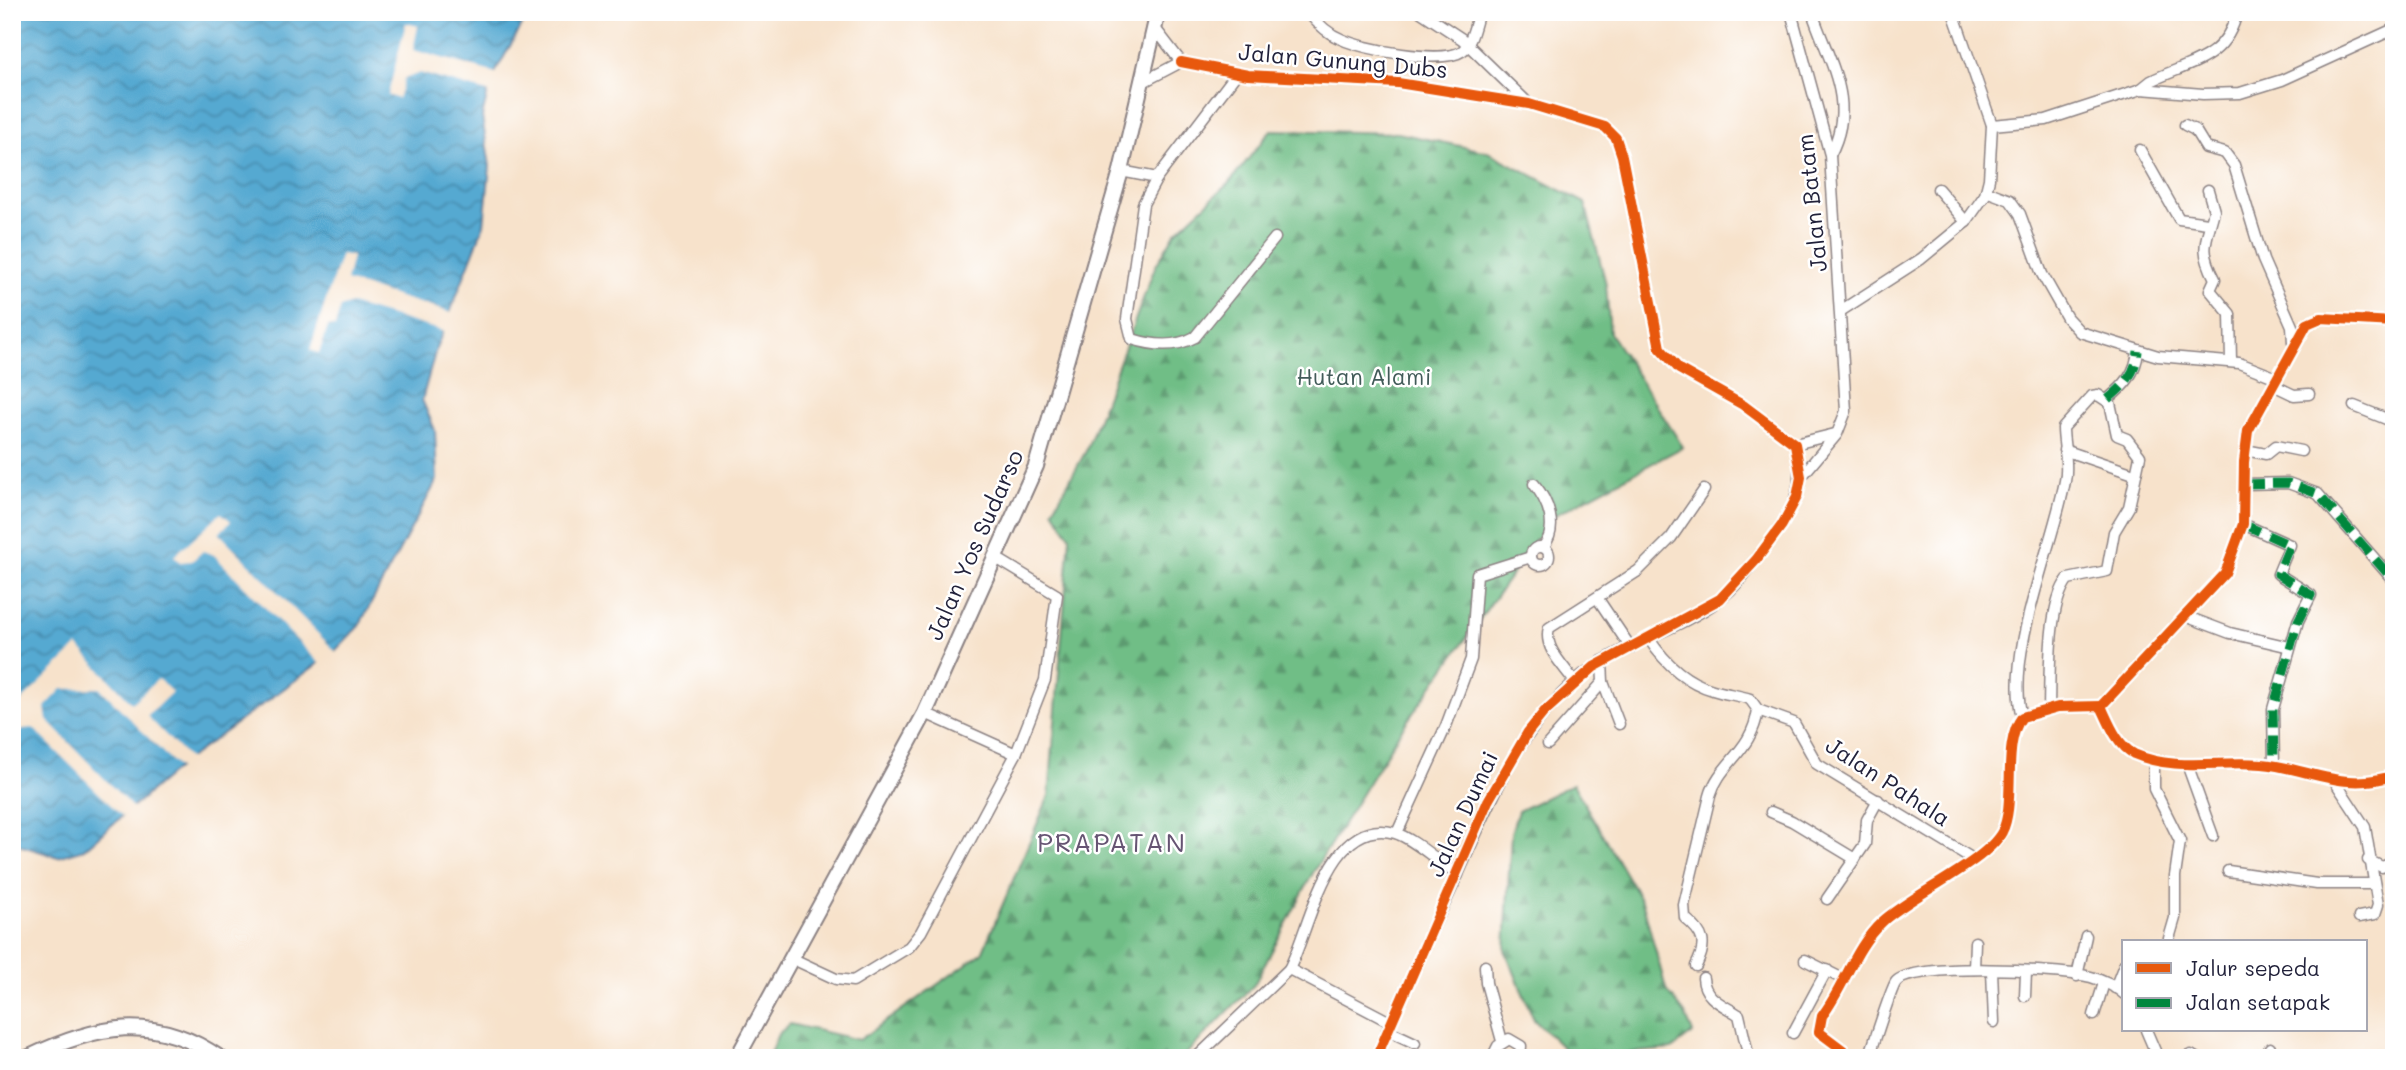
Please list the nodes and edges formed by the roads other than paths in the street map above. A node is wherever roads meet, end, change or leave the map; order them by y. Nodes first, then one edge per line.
1 (1308, 12) edge
2 (1422, 12) edge
3 (1479, 12) edge
4 (1791, 12) edge
5 (1812, 12) edge
6 (1953, 12) edge
7 (2237, 12) edge
8 (1156, 20) edge
9 (2394, 29) edge
10 (1468, 44) junction
11 (1181, 62) junction
12 (1237, 74) junction
13 (1140, 83) junction
14 (2141, 89) junction
15 (1529, 104) junction
16 (1992, 125) junction
17 (2185, 125) dead end
18 (2140, 150) dead end
19 (1830, 155) junction
20 (1121, 171) junction
21 (1157, 178) junction
22 (1938, 189) dead end
23 (2208, 190) dead end
24 (1986, 191) junction
25 (1966, 222) junction
26 (2208, 223) junction
27 (1275, 237) dead end
28 (1842, 310) junction
29 (2394, 322) edge
30 (2138, 351) junction
31 (2291, 354) junction
32 (2231, 361) junction
33 (2275, 382) junction
34 (2309, 394) dead end
35 (2108, 399) junction
36 (2354, 406) dead end
37 (2394, 422) edge
38 (1837, 434) junction
39 (1795, 444) junction
40 (2064, 450) junction
41 (2245, 450) junction
42 (2301, 451) dead end
43 (2134, 474) junction
44 (1801, 477) junction
45 (1534, 484) dead end
46 (2245, 484) junction
47 (1703, 490) dead end
48 (2243, 524) junction
49 (1543, 548) junction
50 (1531, 557) junction
51 (996, 558) junction
52 (2393, 580) edge
53 (1598, 598) junction
54 (2185, 616) junction
55 (1649, 639) junction
56 (2290, 647) junction
57 (1631, 648) junction
58 (1602, 661) junction
59 (1575, 682) junction
60 (1604, 682) junction
61 (2049, 705) junction
62 (2101, 706) junction
63 (1758, 710) junction
64 (2021, 711) junction
65 (926, 712) junction
66 (1619, 723) dead end
67 (1548, 744) dead end
68 (1016, 754) junction
69 (2154, 760) junction
70 (2187, 764) junction
71 (2274, 766) junction
72 (2394, 775) edge
73 (2334, 780) junction
74 (1878, 800) junction
75 (1771, 812) dead end
76 (1397, 834) junction
77 (2213, 836) dead end
78 (1855, 859) junction
79 (1973, 859) junction
80 (2368, 860) junction
81 (2394, 862) edge
82 (2228, 872) dead end
83 (1458, 875) junction
84 (2374, 884) junction
85 (1827, 899) dead end
86 (2359, 917) dead end
87 (2086, 936) dead end
88 (2169, 940) edge
89 (1975, 942) dead end
90 (791, 958) junction
91 (1805, 960) dead end
92 (1485, 966) dead end
93 (1696, 967) dead end
94 (1289, 970) junction
95 (1827, 970) junction
96 (1974, 970) junction
97 (1992, 970) junction
98 (2026, 972) junction
99 (2077, 976) junction
100 (1703, 978) dead end
101 (1843, 979) junction
102 (2104, 983) junction
103 (2122, 991) edge
104 (2025, 996) dead end
105 (2094, 1015) dead end
106 (1994, 1021) dead end
107 (1389, 1026) junction
108 (2147, 1032) edge
109 (1793, 1033) dead end
110 (1502, 1041) junction
111 (1415, 1042) dead end
112 (2270, 1048) dead end
113 (1496, 1056) edge
114 (1522, 1057) edge
115 (27, 1058) edge
116 (220, 1058) edge
117 (737, 1058) edge
118 (1196, 1058) edge
119 (1376, 1058) edge
120 (1749, 1058) edge
121 (1848, 1058) edge
122 (1869, 1058) edge
123 (2158, 1058) edge
124 (2184, 1058) edge
125 (2196, 1058) edge
126 (2263, 1058) edge

1 - 10 street
2 - 10 street
3 - 10 street
4 - 19 street, Jalan Batam
5 - 19 street
6 - 16 street
7 - 14 street
8 - 11 street
8 - 13 main road, Jalan Yos Sudarso
9 - 14 street
10 - 15 street
11 - 12 street, Jalan Gunung Dubs
11 - 13 street
12 - 15 street, Jalan Gunung Dubs
12 - 21 street
13 - 20 main road, Jalan Yos Sudarso
14 - 16 street
15 - 39 street, Jalan Gunung Dubs
16 - 24 street
17 - 31 street
18 - 26 street
19 - 28 street, Jalan Batam
20 - 21 street
20 - 51 main road, Jalan Yos Sudarso
21 - 27 street
22 - 25 street
23 - 26 street
24 - 25 street
24 - 30 street
25 - 28 street
26 - 32 street
28 - 38 street, Jalan Batam
29 - 31 street
30 - 32 street
30 - 35 street
31 - 33 street
32 - 33 street
33 - 34 street
33 - 41 street
35 - 40 street
35 - 43 street
36 - 37 street
38 - 39 street
38 - 44 street
39 - 44 street
40 - 43 street
40 - 64 street
41 - 42 street
41 - 46 street
43 - 61 street
44 - 55 street, Jalan Dumai
45 - 49 street
46 - 48 street
46 - 52 street
47 - 53 street
48 - 54 street
48 - 56 street
49 - 50 street
49 - 50 street
50 - 76 street
51 - 65 main road, Jalan Yos Sudarso
51 - 68 street
53 - 57 street
53 - 59 street
54 - 56 street
54 - 62 street
55 - 57 street, Jalan Dumai
55 - 63 street, Jalan Pahala
56 - 71 street
57 - 58 street, Jalan Dumai
58 - 59 street, Jalan Dumai
58 - 60 street
59 - 83 street, Jalan Dumai
60 - 66 street
60 - 67 street
61 - 62 street
61 - 64 street
62 - 69 street
63 - 74 street, Jalan Pahala
63 - 93 street
64 - 79 street
65 - 68 street
65 - 90 main road, Jalan Yos Sudarso
68 - 90 street
69 - 70 street
69 - 88 street
70 - 71 street
70 - 77 street
71 - 73 street
72 - 73 street
73 - 80 street
74 - 78 street
74 - 79 street, Jalan Pahala
75 - 78 street
76 - 83 street
76 - 94 street
78 - 85 street
79 - 101 street
80 - 81 street
80 - 84 street
82 - 84 street
83 - 107 street, Jalan Dumai
84 - 86 street
87 - 99 street
89 - 96 street
90 - 117 main road, Jalan Yos Sudarso
91 - 95 street
92 - 110 street
94 - 107 street
94 - 118 street
95 - 101 street
95 - 109 street
96 - 97 street
96 - 122 street
97 - 98 street
97 - 106 street
98 - 99 street
98 - 104 street
99 - 102 street
100 - 120 street
101 - 121 street
102 - 103 street
102 - 105 street
107 - 111 street
107 - 119 street, Jalan Dumai
108 - 123 street
110 - 113 street
110 - 114 street
112 - 126 street
115 - 116 main road
124 - 125 street

